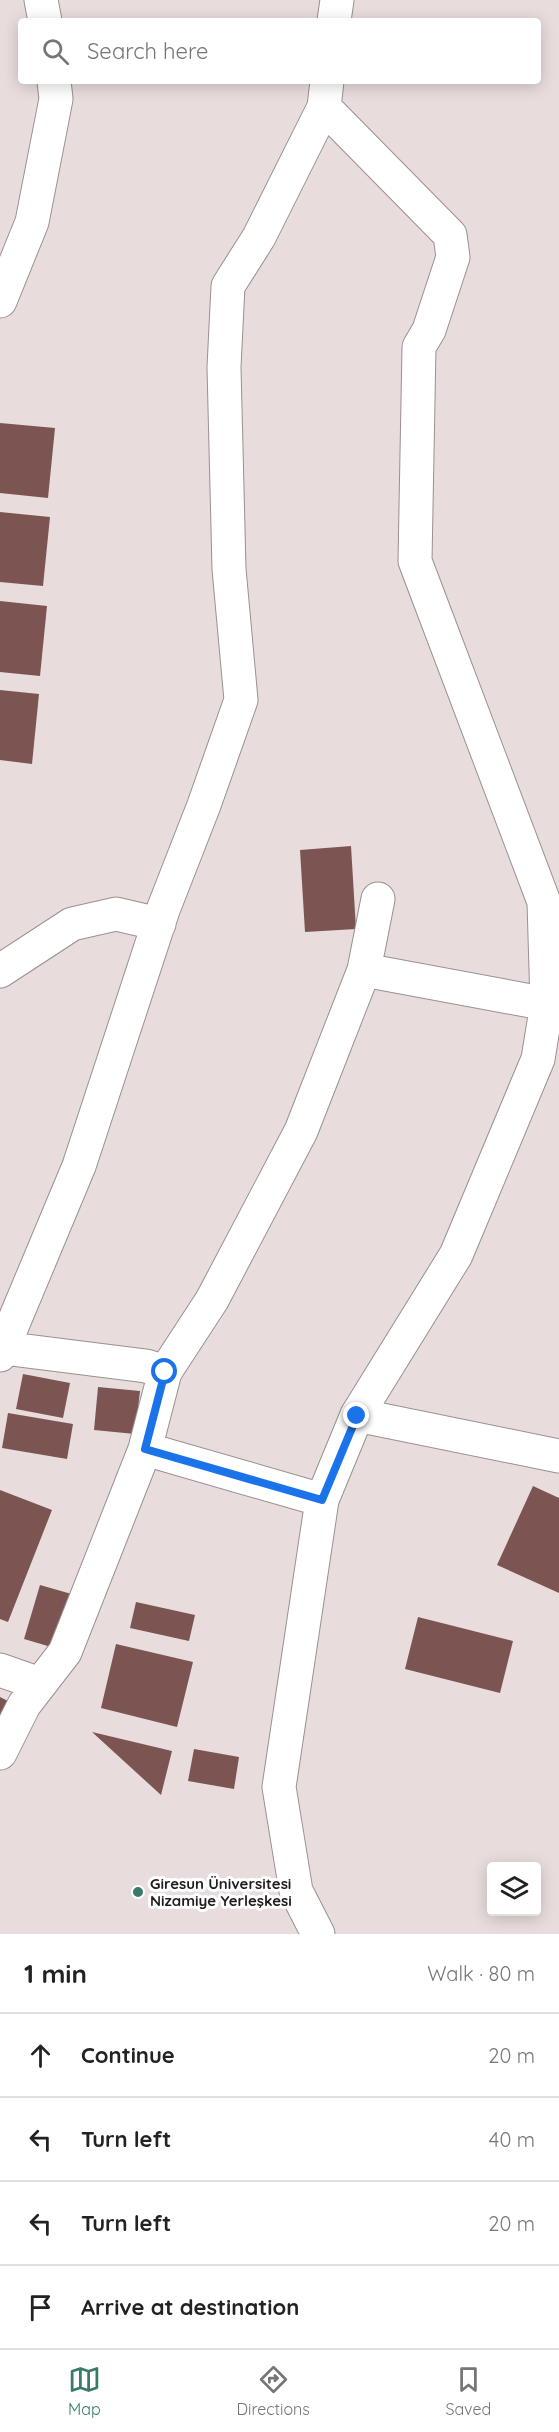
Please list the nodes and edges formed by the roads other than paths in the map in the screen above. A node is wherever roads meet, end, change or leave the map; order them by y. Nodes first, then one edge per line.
1 (41, 0) edge
2 (337, 0) edge
3 (44, 18) edge
4 (334, 18) edge
5 (54, 84) edge
6 (326, 94) edge
7 (0, 301) edge
8 (378, 899) dead end
9 (159, 924) junction
10 (364, 970) junction
11 (0, 971) edge
12 (547, 1004) junction
13 (1, 1352) edge
14 (165, 1372) junction
15 (357, 1416) junction
16 (145, 1449) junction
17 (559, 1456) edge
18 (322, 1500) junction
19 (0, 1670) edge
20 (40, 1684) junction
21 (0, 1753) edge
22 (318, 1934) edge

1 - 3 street
2 - 4 street
5 - 7 street
6 - 9 street
6 - 12 street
8 - 10 street
9 - 11 street
9 - 13 street
10 - 12 street
10 - 14 street
12 - 15 street
13 - 14 street
14 - 16 street
15 - 17 street
15 - 18 street
16 - 18 street
16 - 20 street
18 - 22 street
19 - 20 street
20 - 21 street

